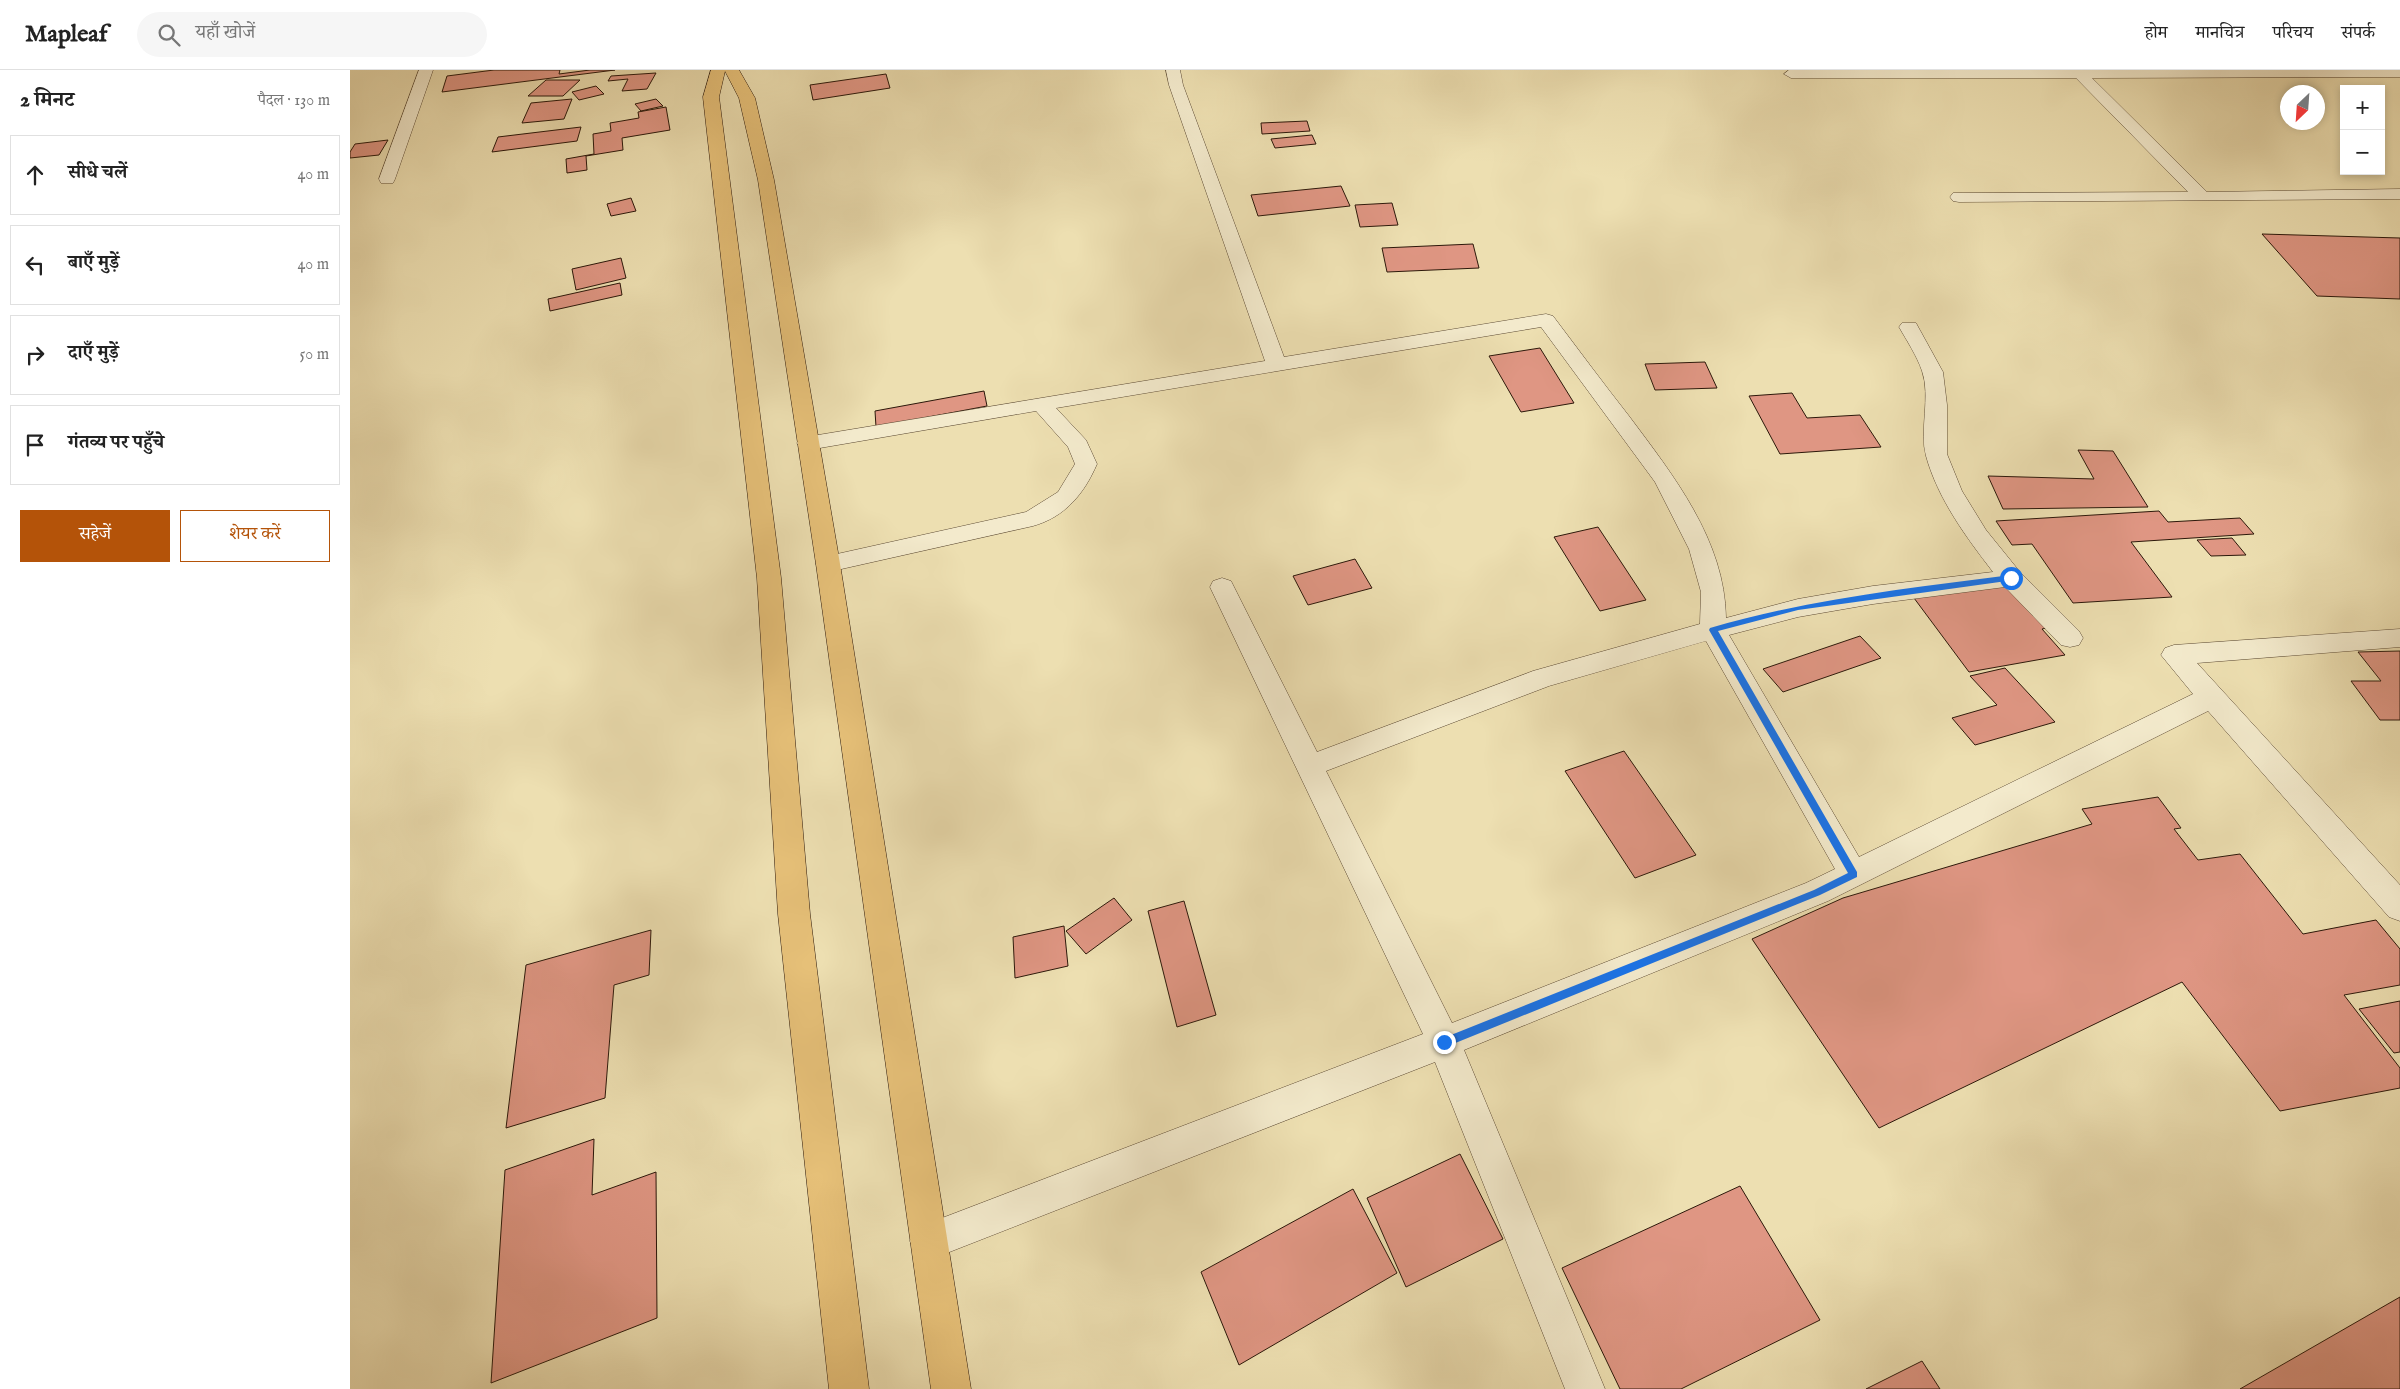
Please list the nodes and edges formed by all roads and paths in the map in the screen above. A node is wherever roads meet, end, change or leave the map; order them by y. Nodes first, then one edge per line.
1 (426, 70) edge
2 (718, 70) edge
3 (732, 70) edge
4 (1172, 70) edge
5 (2078, 72) edge
6 (2400, 73) edge
7 (1791, 74) dead end
8 (387, 179) dead end
9 (2400, 194) edge
10 (1959, 197) dead end
11 (2204, 197) junction
12 (1909, 327) dead end
13 (1277, 364) junction
14 (1041, 404) junction
15 (808, 443) junction
16 (828, 564) junction
17 (2011, 578) junction
18 (1222, 587) dead end
19 (1713, 630) junction
20 (2070, 638) dead end
21 (2400, 638) edge
22 (2212, 697) junction
23 (1309, 766) junction
24 (1854, 875) junction
25 (2400, 908) edge
26 (1444, 1042) junction
27 (929, 1241) junction
28 (848, 1389) edge
29 (951, 1389) edge
30 (1585, 1389) edge

1 - 8 street
2 - 28 main road
3 - 15 main road
4 - 13 street
5 - 6 street
5 - 7 street
5 - 11 street
9 - 11 street
10 - 11 street
12 - 17 street
13 - 14 street
13 - 19 street
14 - 15 street
14 - 16 street
15 - 16 main road
16 - 27 main road
17 - 19 street
17 - 20 street
18 - 23 street
19 - 23 street
19 - 24 street
21 - 22 street
22 - 24 street
22 - 25 street
23 - 26 street
24 - 26 street
26 - 27 street
26 - 30 street
27 - 29 main road

